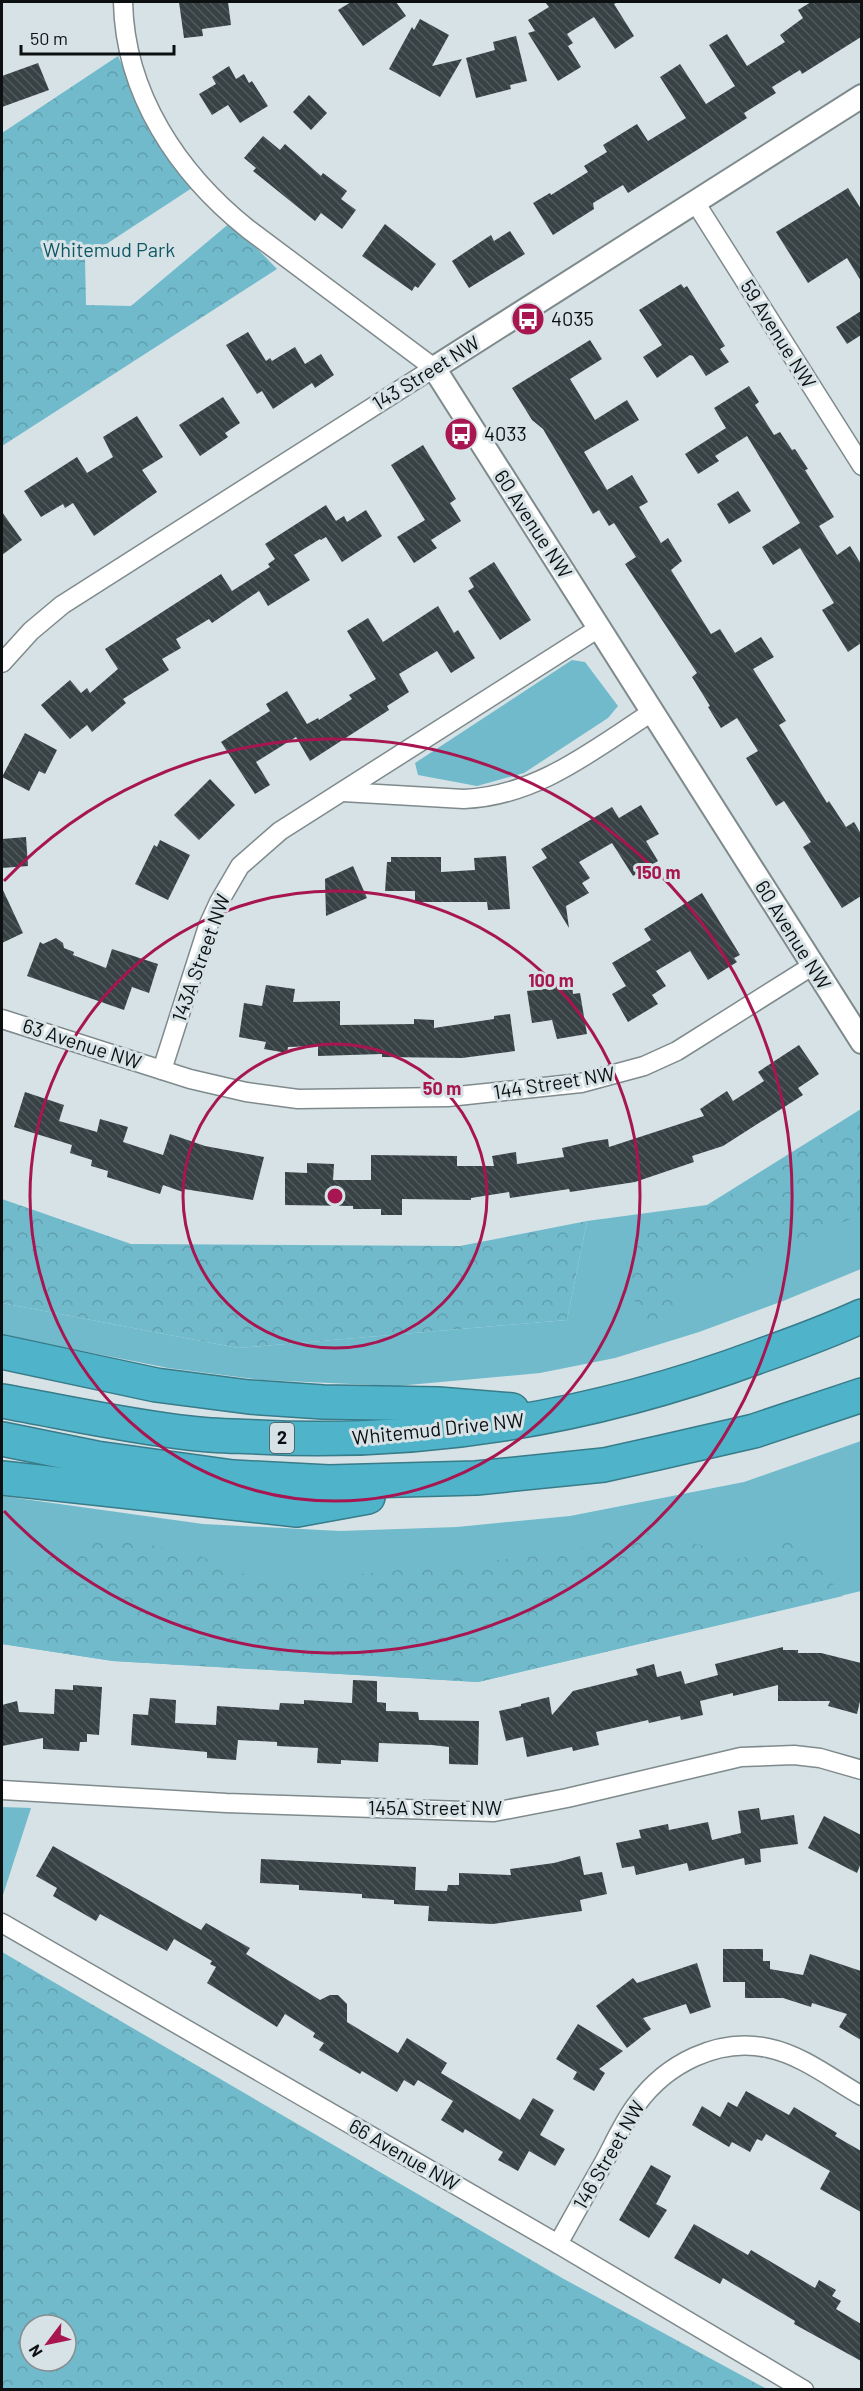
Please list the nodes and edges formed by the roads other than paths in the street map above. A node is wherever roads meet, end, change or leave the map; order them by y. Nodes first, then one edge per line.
1 (123, 2) edge
2 (861, 96) edge
3 (694, 202) junction
4 (434, 368) junction
5 (861, 466) edge
6 (599, 628) junction
7 (2, 663) edge
8 (652, 712) junction
9 (343, 792) junction
10 (812, 966) junction
11 (2, 1019) edge
12 (861, 1042) edge
13 (162, 1070) junction
14 (861, 1316) edge
15 (2, 1352) edge
16 (861, 1395) edge
17 (2, 1401) edge
18 (565, 1414) junction
19 (2, 1439) edge
20 (2, 1478) edge
21 (476, 1478) junction
22 (861, 1770) edge
23 (2, 1790) edge
24 (2, 1923) edge
25 (861, 2096) edge
26 (558, 2244) junction
27 (804, 2390) edge

1 - 4 street, 60 Avenue NW
2 - 3 street, 143 Street NW
3 - 4 street, 143 Street NW
3 - 5 street, 59 Avenue NW
4 - 6 street, 60 Avenue NW
4 - 7 street, 143 Street NW
6 - 8 street, 60 Avenue NW
6 - 9 street, 143A Street NW
8 - 9 street
8 - 10 street, 60 Avenue NW
9 - 13 street, 143A Street NW
10 - 12 street, 60 Avenue NW
10 - 13 street, 144 Street NW
11 - 13 street, 63 Avenue NW
14 - 18 highway, Whitemud Drive NW / 2
15 - 18 highway
16 - 21 highway, 2
17 - 18 highway, Whitemud Drive NW / 2
19 - 21 highway, 2
20 - 21 highway
22 - 23 street, 145A Street NW
24 - 26 street, 66 Avenue NW
25 - 26 street, 146 Street NW
26 - 27 street, 66 Avenue NW

